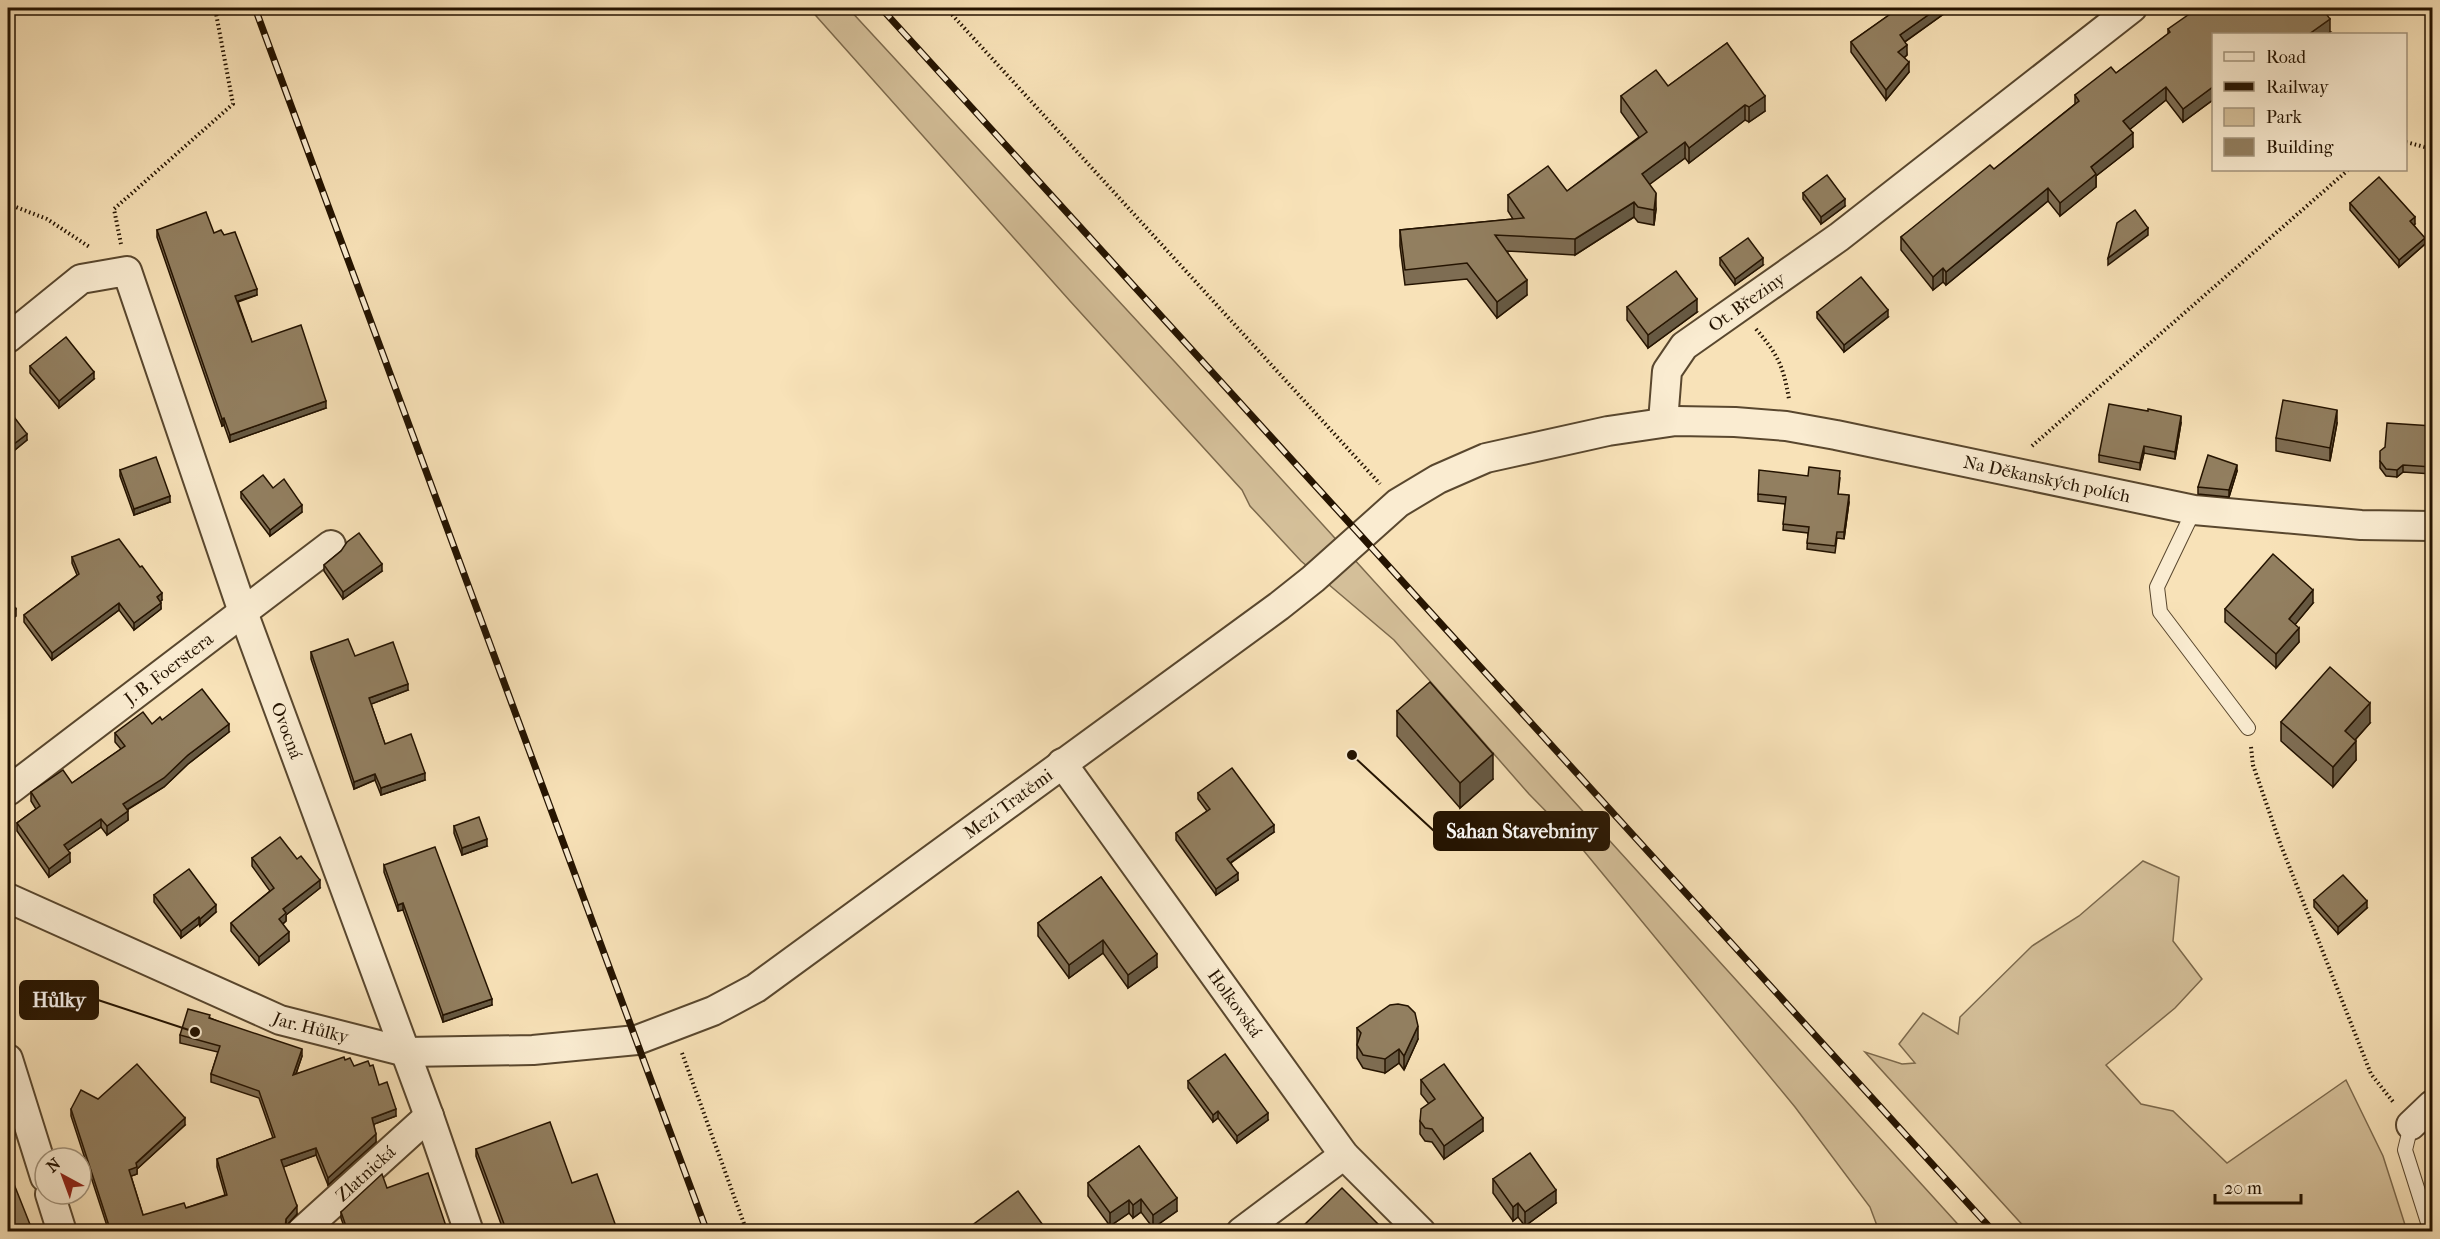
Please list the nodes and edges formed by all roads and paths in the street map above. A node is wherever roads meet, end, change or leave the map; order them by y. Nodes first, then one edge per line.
1 (215, 8) edge
2 (946, 8) edge
3 (2132, 8) edge
4 (2407, 142) edge
5 (2433, 149) edge
6 (2347, 171) edge
7 (8, 204) edge
8 (127, 271) junction
9 (1740, 309) junction
10 (8, 338) edge
11 (1663, 422) junction
12 (1786, 426) junction
13 (2005, 470) junction
14 (1398, 503) junction
15 (2194, 510) junction
16 (2433, 526) edge
17 (330, 545) dead end
18 (243, 612) junction
19 (2248, 728) joint
20 (1062, 763) junction
21 (8, 791) edge
22 (8, 898) edge
23 (673, 1027) junction
24 (637, 1040) joint
25 (406, 1052) junction
26 (8, 1059) edge
27 (2433, 1105) edge
28 (429, 1116) junction
29 (2411, 1125) junction
30 (35, 1146) edge
31 (1344, 1155) junction
32 (54, 1206) edge
33 (62, 1232) edge
34 (301, 1232) edge
35 (469, 1232) edge
36 (747, 1232) edge
37 (1241, 1232) edge
38 (1420, 1232) edge
39 (2431, 1232) edge

1 - 8 path
2 - 14 path
3 - 9 street, Ot. Březiny
4 - 5 path
6 - 13 path
7 - 8 path
8 - 10 street
8 - 18 street, Ovocná
9 - 11 street, Ot. Březiny
9 - 12 path
11 - 12 street, Na Děkanských polích
11 - 14 street
12 - 13 street, Na Děkanských polích
13 - 15 street, Na Děkanských polích
14 - 20 street, Mezi Tratěmi
15 - 16 street, Na Děkanských polích
15 - 19 lane
17 - 18 street, J. B. Foerstera
18 - 21 street, J. B. Foerstera
18 - 25 street, Ovocná
19 - 29 path
20 - 23 street, Mezi Tratěmi
20 - 31 street, Holkovská
22 - 25 street, Jar. Hůlky
23 - 24 street, Mezi Tratěmi
23 - 36 path
24 - 25 street, Jar. Hůlky
25 - 28 street, Ovocná
26 - 30 street
27 - 29 street
28 - 34 street, Zlatnická
28 - 35 street, Ovocná
29 - 39 lane
31 - 37 street
31 - 38 street, Holkovská
32 - 33 street

